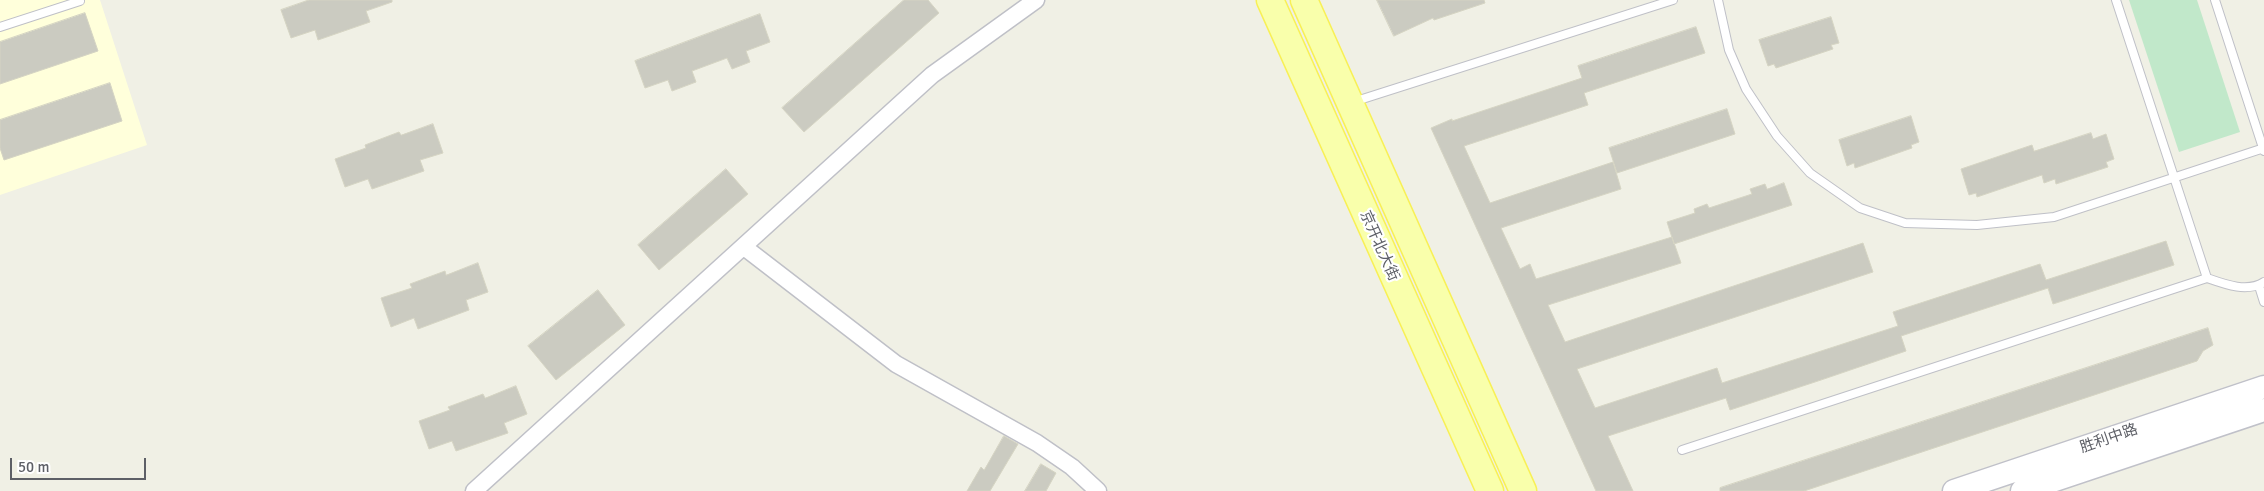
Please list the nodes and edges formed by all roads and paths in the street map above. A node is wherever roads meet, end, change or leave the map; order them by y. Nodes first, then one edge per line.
1 (1036, 0) edge
2 (1270, 0) edge
3 (1304, 0) edge
4 (1673, 0) edge
5 (1718, 0) edge
6 (2116, 0) edge
7 (2215, 0) edge
8 (80, 1) edge
9 (0, 28) edge
10 (1348, 103) junction
11 (2264, 149) edge
12 (2174, 177) junction
13 (744, 247) junction
14 (2207, 278) junction
15 (2261, 284) edge
16 (2264, 302) edge
17 (2264, 387) edge
18 (2264, 410) edge
19 (1682, 450) dead end
20 (474, 491) edge
21 (1098, 491) edge
22 (1490, 491) edge
23 (1523, 491) edge
24 (1954, 491) edge
25 (2022, 491) edge

1 - 13 street
2 - 22 main road, 京开北大街
3 - 10 main road, 京开北大街
4 - 10 lane
5 - 12 lane
6 - 12 lane
7 - 11 lane
8 - 9 lane
10 - 23 main road, 京开北大街
11 - 12 lane
12 - 14 lane
13 - 20 street
13 - 21 street
14 - 15 lane
14 - 19 lane
15 - 16 lane
17 - 24 street, 胜利中路
18 - 25 street, 胜利中路

